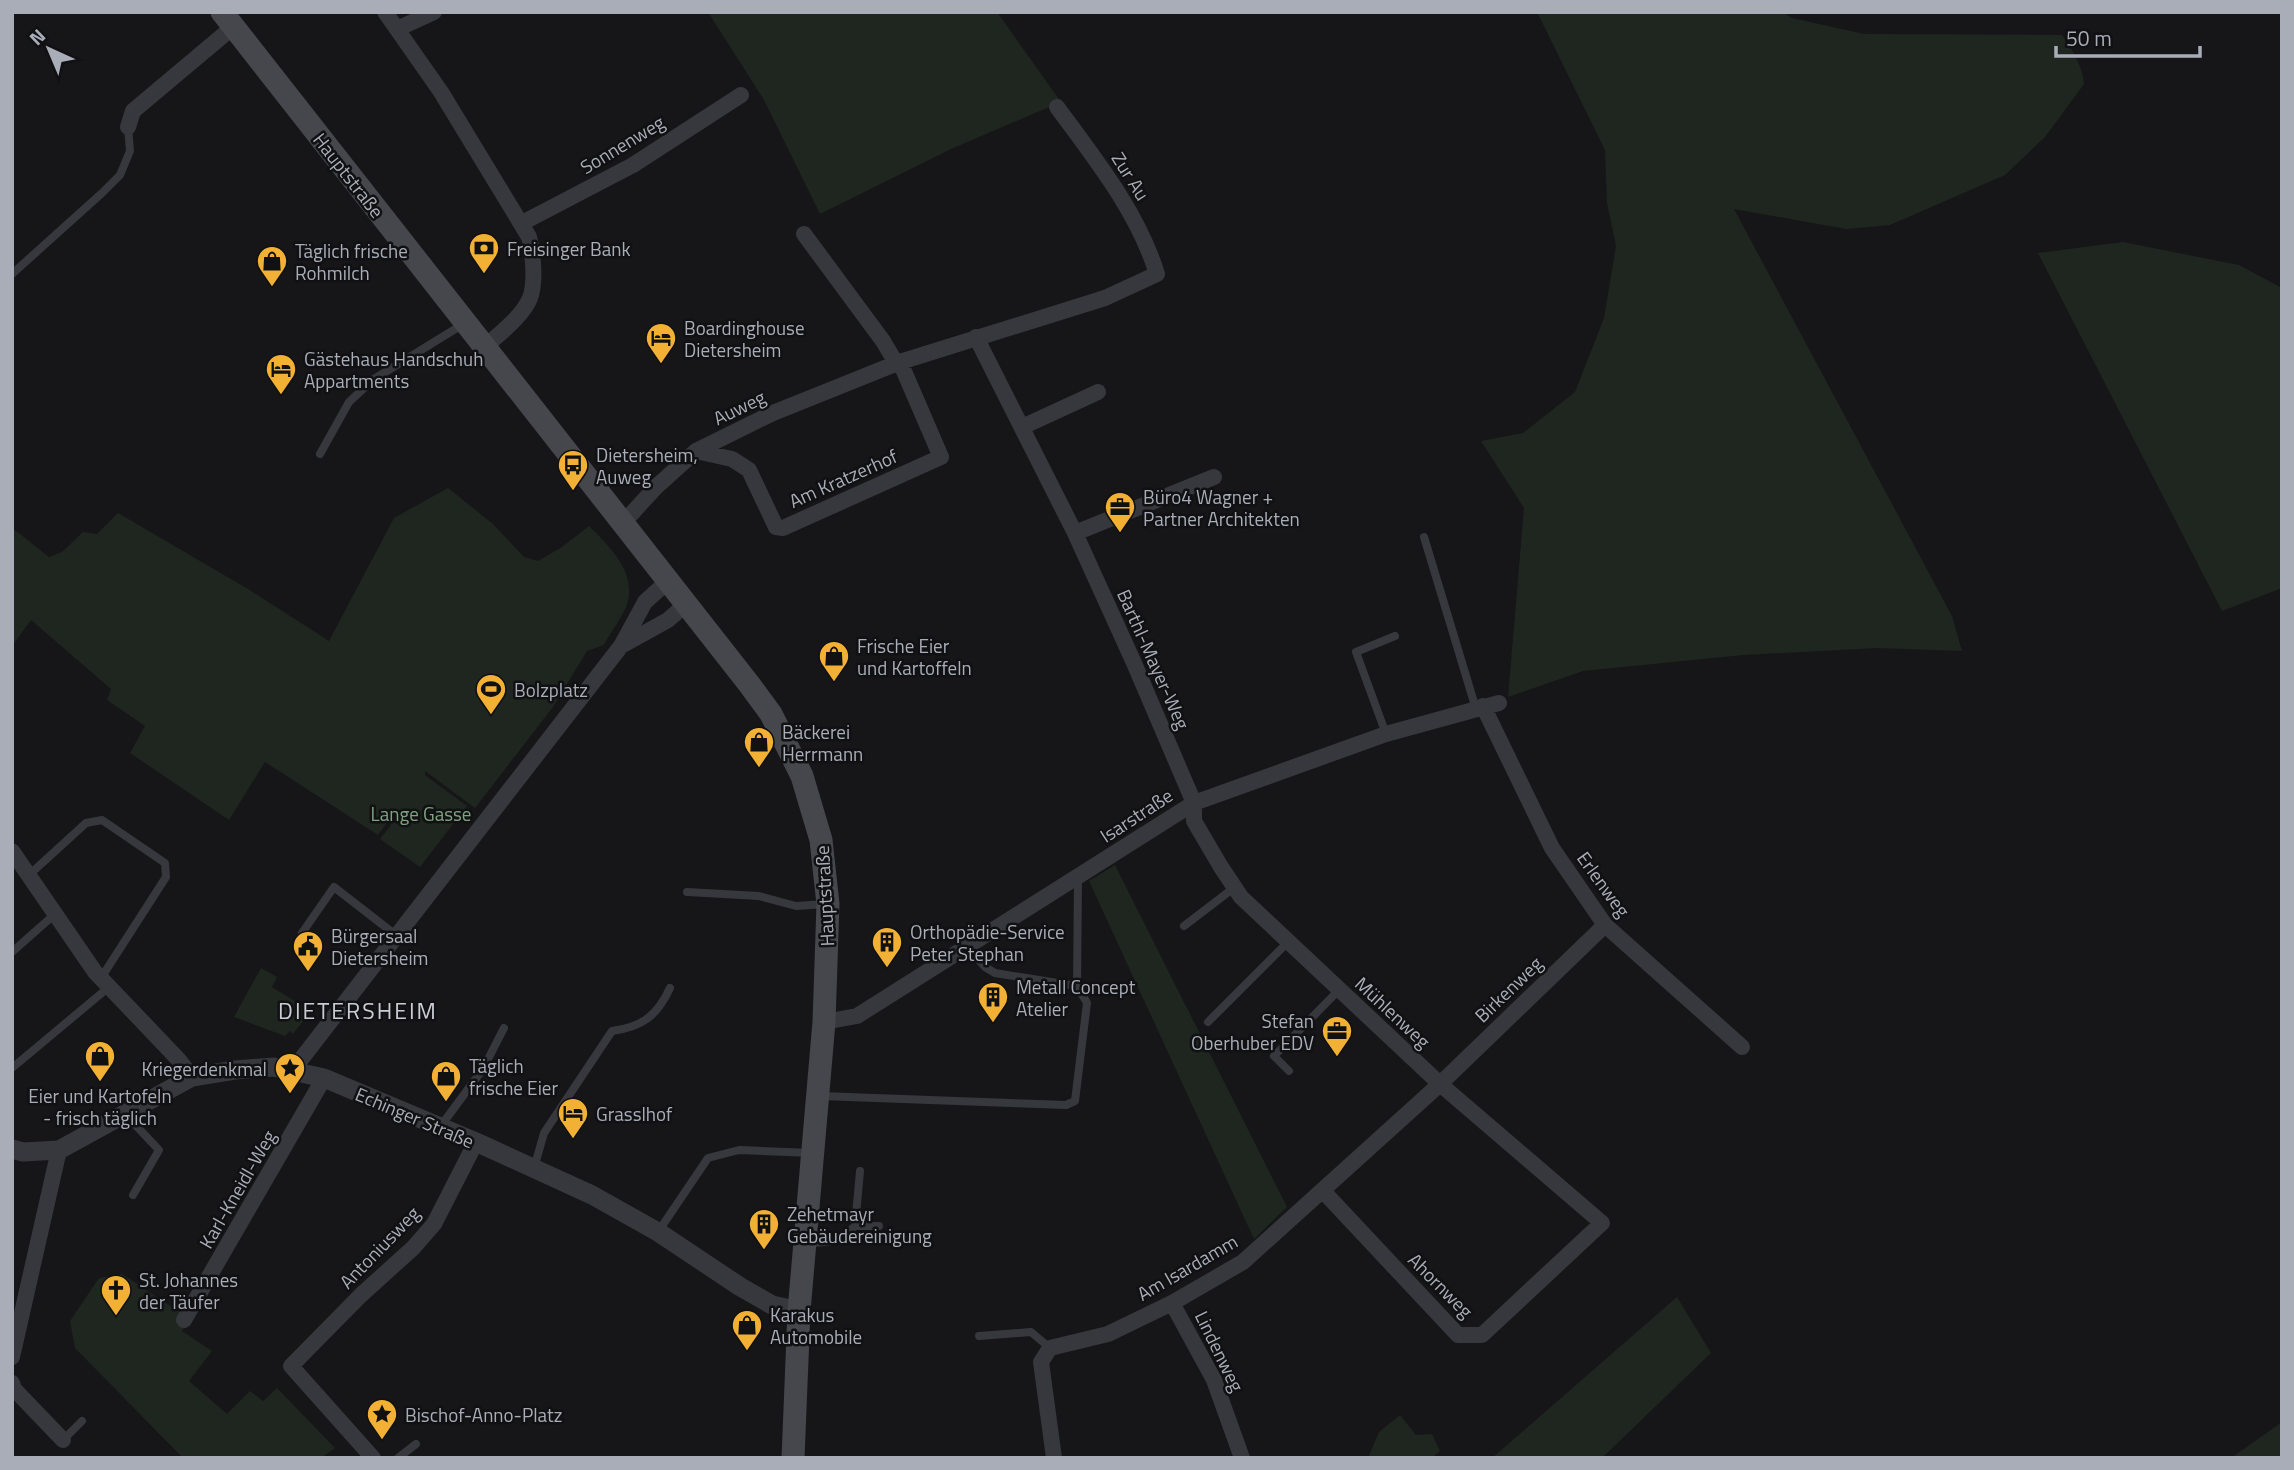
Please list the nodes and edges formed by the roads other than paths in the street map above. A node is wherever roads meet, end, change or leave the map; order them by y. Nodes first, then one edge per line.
1 (385, 12) edge
2 (434, 12) edge
3 (227, 19) edge
4 (397, 29) junction
5 (741, 95) dead end
6 (1057, 107) dead end
7 (128, 127) joint
8 (522, 223) junction
9 (804, 234) dead end
10 (12, 274) edge
11 (1157, 274) joint
12 (466, 323) junction
13 (976, 337) junction
14 (485, 347) junction
15 (898, 362) junction
16 (1098, 392) dead end
17 (1022, 427) junction
18 (696, 451) junction
19 (320, 454) dead end
20 (1214, 477) dead end
21 (622, 523) junction
22 (1075, 533) junction
23 (1424, 537) dead end
24 (667, 580) junction
25 (686, 604) junction
26 (1395, 636) dead end
27 (621, 646) junction
28 (1486, 706) junction
29 (1386, 734) junction
30 (1194, 803) junction
31 (13, 853) edge
32 (29, 875) junction
33 (1078, 877) junction
34 (1235, 887) junction
35 (687, 892) dead end
36 (828, 904) junction
37 (55, 914) junction
38 (1605, 925) junction
39 (1184, 926) dead end
40 (302, 933) dead end
41 (397, 936) junction
42 (1288, 942) junction
43 (967, 947) junction
44 (12, 951) edge
45 (105, 983) junction
46 (670, 988) dead end
47 (1077, 988) junction
48 (1339, 990) junction
49 (824, 1022) junction
50 (1208, 1022) dead end
51 (504, 1028) dead end
52 (1742, 1047) dead end
53 (12, 1068) edge
54 (292, 1071) junction
55 (1289, 1071) dead end
56 (192, 1077) junction
57 (324, 1078) junction
58 (1440, 1084) junction
59 (818, 1096) junction
60 (125, 1114) junction
61 (440, 1126) junction
62 (476, 1142) junction
63 (12, 1149) edge
64 (59, 1150) junction
65 (813, 1154) junction
66 (534, 1168) junction
67 (860, 1171) dead end
68 (1323, 1191) junction
69 (133, 1195) dead end
70 (1602, 1223) joint
71 (855, 1226) junction
72 (879, 1226) dead end
73 (658, 1232) junction
74 (806, 1243) junction
75 (1172, 1303) junction
76 (799, 1311) junction
77 (184, 1320) dead end
78 (979, 1336) dead end
79 (1050, 1348) junction
80 (12, 1357) edge
81 (12, 1383) edge
82 (82, 1421) dead end
83 (63, 1440) joint
84 (416, 1444) dead end
85 (373, 1458) edge
86 (398, 1458) edge
87 (793, 1458) edge
88 (1054, 1458) edge
89 (1242, 1458) edge

1 - 4 street
2 - 4 street
3 - 7 street, Hauptstraße
3 - 12 main road, Hauptstraße
4 - 8 street
5 - 8 street, Sonnenweg
6 - 11 street, Zur Au
7 - 10 lane, Hauptstraße
8 - 14 street
9 - 15 street
11 - 13 street, Auweg
12 - 14 main road, Hauptstraße
12 - 19 lane
13 - 15 street, Auweg
13 - 17 street, Barthl-Mayer-Weg
14 - 21 main road, Hauptstraße
15 - 18 street, Auweg
15 - 18 street, Am Kratzerhof
16 - 17 street
17 - 22 street, Barthl-Mayer-Weg
18 - 21 street, Auweg
20 - 22 street
21 - 24 main road, Hauptstraße
22 - 30 street, Barthl-Mayer-Weg
23 - 28 lane
24 - 25 main road, Hauptstraße
24 - 27 street
25 - 27 street
25 - 36 main road, Hauptstraße
26 - 29 lane
27 - 41 street
28 - 29 street, Isarstraße
28 - 38 street, Erlenweg
29 - 30 street, Isarstraße
30 - 33 street, Isarstraße
30 - 34 street, Mühlenweg
31 - 32 street
32 - 37 street
32 - 45 lane
33 - 43 street, Isarstraße
33 - 47 lane
34 - 39 lane
34 - 42 street, Mühlenweg
35 - 36 lane
36 - 49 main road, Hauptstraße
37 - 44 lane
37 - 45 street
38 - 52 street, Erlenweg
38 - 58 street, Birkenweg
40 - 41 lane
41 - 54 street
42 - 48 street, Mühlenweg
42 - 50 lane
43 - 47 lane
43 - 49 street, Isarstraße
45 - 53 lane
45 - 56 street
46 - 66 lane
47 - 59 lane
48 - 55 lane
48 - 58 street, Mühlenweg
49 - 59 main road, Hauptstraße
51 - 61 lane
54 - 56 street, Echinger Straße
54 - 57 street, Echinger Straße
56 - 60 street, Echinger Straße
57 - 61 street, Echinger Straße
57 - 77 street, Karl-Kneidl-Weg
58 - 68 street, Am Isardamm
58 - 70 street, Mühlenweg
59 - 65 main road, Hauptstraße
60 - 64 street, Echinger Straße
60 - 69 lane
61 - 62 street, Echinger Straße
62 - 66 street, Echinger Straße
62 - 85 street, Antoniusweg
63 - 64 street, Echinger Straße
64 - 80 street
65 - 73 lane
65 - 74 main road, Hauptstraße
66 - 73 street, Echinger Straße
67 - 71 lane
68 - 70 street, Ahornweg
68 - 75 street, Am Isardamm
71 - 72 lane
71 - 74 lane
73 - 76 street, Echinger Straße
74 - 76 main road, Hauptstraße
75 - 79 street, Am Isardamm
75 - 89 street, Lindenweg
76 - 87 main road, Hauptstraße
78 - 79 lane
79 - 88 street
81 - 83 street
82 - 83 lane
84 - 86 lane

